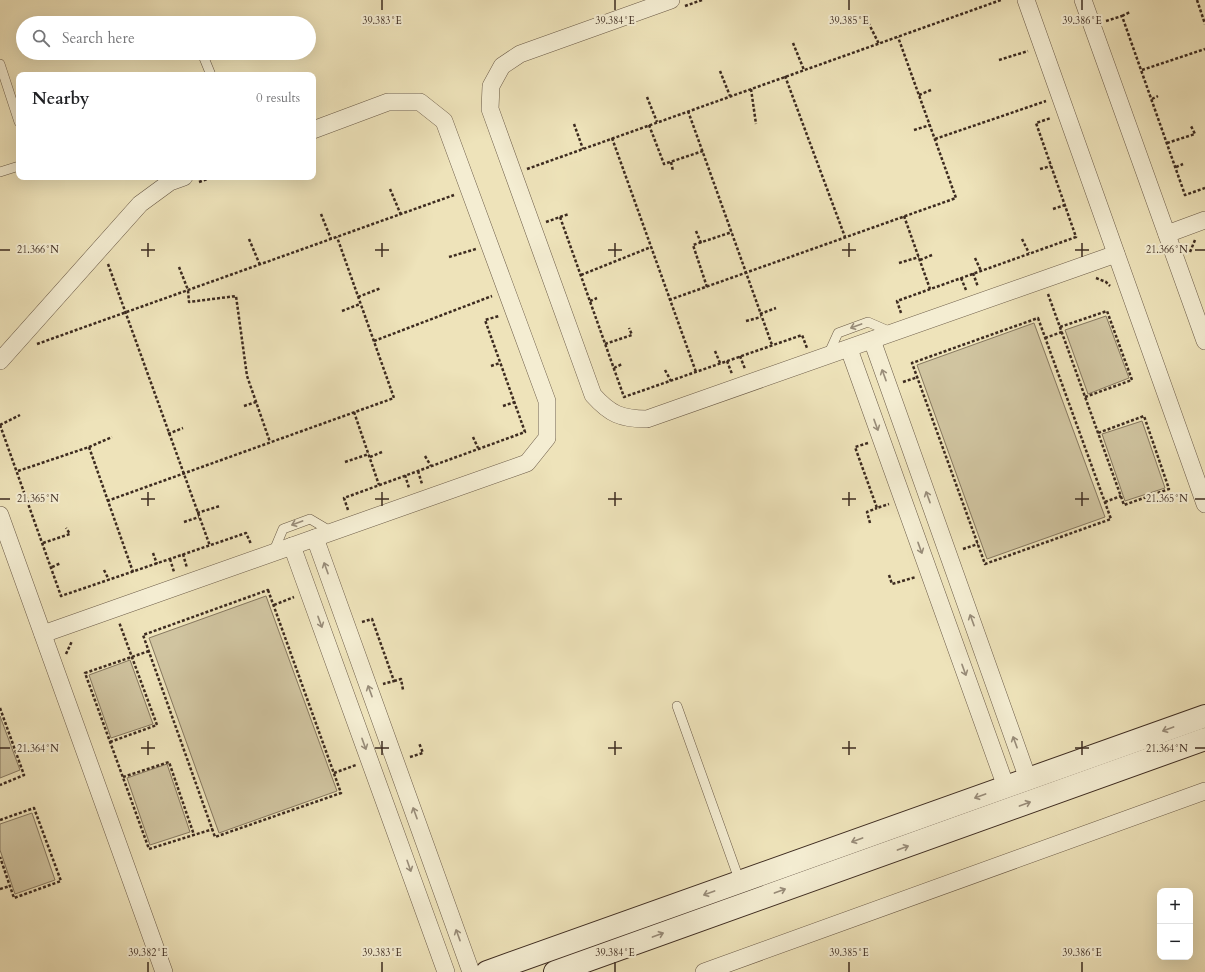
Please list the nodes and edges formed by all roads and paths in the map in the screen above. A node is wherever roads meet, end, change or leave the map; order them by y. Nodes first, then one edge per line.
1 (702, 0) edge
2 (1001, 0) edge
3 (1026, 0) edge
4 (1083, 0) edge
5 (1197, 0) edge
6 (668, 3) edge
7 (1130, 12) dead end
8 (1122, 16) junction
9 (866, 18) dead end
10 (1104, 22) dead end
11 (1205, 24) edge
12 (898, 37) junction
13 (793, 43) dead end
14 (879, 44) junction
15 (1026, 44) dead end
16 (1205, 49) edge
17 (205, 60) edge
18 (999, 60) dead end
19 (0, 64) edge
20 (804, 70) junction
21 (1142, 70) junction
22 (720, 71) dead end
23 (210, 72) edge
24 (786, 76) junction
25 (751, 89) junction
26 (931, 90) dead end
27 (919, 95) junction
28 (730, 96) junction
29 (1158, 96) dead end
30 (646, 97) dead end
31 (1152, 99) junction
32 (1048, 106) dead end
33 (688, 111) junction
34 (1050, 112) dead end
35 (16, 113) edge
36 (658, 122) junction
37 (574, 124) dead end
38 (756, 124) dead end
39 (649, 125) junction
40 (930, 125) junction
41 (1191, 126) dead end
42 (316, 129) edge
43 (914, 130) dead end
44 (612, 138) junction
45 (935, 139) junction
46 (1167, 143) junction
47 (583, 148) junction
48 (703, 151) junction
49 (671, 162) junction
50 (1183, 164) dead end
51 (1051, 166) junction
52 (16, 167) edge
53 (1176, 167) junction
54 (1040, 169) dead end
55 (524, 170) dead end
56 (673, 171) dead end
57 (0, 172) edge
58 (176, 180) edge
59 (1205, 188) edge
60 (390, 189) dead end
61 (460, 194) dead end
62 (1065, 205) junction
63 (1053, 209) dead end
64 (321, 214) dead end
65 (569, 214) dead end
66 (401, 215) junction
67 (904, 216) junction
68 (560, 217) junction
69 (1205, 220) edge
70 (543, 222) dead end
71 (696, 231) dead end
72 (732, 232) junction
73 (1166, 234) junction
74 (337, 237) junction
75 (844, 238) junction
76 (1022, 239) dead end
77 (249, 240) dead end
78 (331, 240) junction
79 (701, 243) junction
80 (478, 246) dead end
81 (651, 248) junction
82 (1029, 254) junction
83 (1116, 254) junction
84 (932, 255) dead end
85 (449, 257) dead end
86 (919, 258) junction
87 (975, 258) dead end
88 (106, 259) dead end
89 (899, 263) dead end
90 (260, 265) junction
91 (179, 267) dead end
92 (981, 271) junction
93 (746, 273) junction
94 (973, 273) junction
95 (581, 275) junction
96 (1094, 277) dead end
97 (961, 278) junction
98 (707, 287) junction
99 (382, 288) dead end
100 (930, 289) junction
101 (188, 290) junction
102 (1046, 290) dead end
103 (979, 291) dead end
104 (1114, 291) dead end
105 (968, 295) dead end
106 (358, 297) junction
107 (495, 297) dead end
108 (597, 298) dead end
109 (669, 300) junction
110 (590, 302) junction
111 (360, 304) junction
112 (776, 308) dead end
113 (342, 311) dead end
114 (501, 312) dead end
115 (125, 313) junction
116 (761, 315) junction
117 (903, 319) dead end
118 (746, 321) dead end
119 (630, 328) dead end
120 (1060, 328) junction
121 (1062, 332) junction
122 (892, 333) junction
123 (1045, 338) junction
124 (872, 340) junction
125 (1205, 341) edge
126 (374, 342) junction
127 (605, 344) junction
128 (772, 345) junction
129 (32, 346) dead end
130 (848, 349) junction
131 (715, 351) dead end
132 (808, 352) dead end
133 (828, 356) junction
134 (0, 361) edge
135 (500, 363) junction
136 (720, 363) junction
137 (622, 364) dead end
138 (491, 366) dead end
139 (614, 368) junction
140 (665, 370) dead end
141 (696, 372) junction
142 (918, 377) junction
143 (671, 381) junction
144 (901, 383) dead end
145 (1085, 397) junction
146 (256, 402) junction
147 (515, 402) junction
148 (244, 406) dead end
149 (503, 406) dead end
150 (354, 412) junction
151 (20, 415) dead end
152 (0, 425) edge
153 (182, 428) dead end
154 (1098, 433) junction
155 (168, 434) junction
156 (112, 437) dead end
157 (473, 437) dead end
158 (873, 441) dead end
159 (270, 442) junction
160 (89, 447) junction
161 (478, 448) junction
162 (382, 452) dead end
163 (369, 456) junction
164 (425, 456) dead end
165 (345, 462) dead end
166 (430, 466) junction
167 (18, 471) junction
168 (418, 471) junction
169 (182, 474) junction
170 (405, 475) junction
171 (379, 484) junction
172 (421, 489) dead end
173 (413, 492) dead end
174 (1121, 496) junction
175 (107, 501) junction
176 (894, 502) dead end
177 (1105, 502) junction
178 (1205, 504) edge
179 (220, 506) dead end
180 (877, 508) junction
181 (350, 514) dead end
182 (0, 515) edge
183 (198, 515) junction
184 (184, 522) dead end
185 (870, 523) dead end
186 (66, 528) dead end
187 (332, 532) junction
188 (315, 538) junction
189 (43, 543) junction
190 (978, 544) junction
191 (210, 546) junction
192 (292, 546) junction
193 (253, 549) dead end
194 (955, 552) dead end
195 (153, 553) dead end
196 (273, 553) junction
197 (61, 563) dead end
198 (157, 564) junction
199 (52, 567) junction
200 (104, 570) dead end
201 (133, 572) junction
202 (889, 575) dead end
203 (920, 576) dead end
204 (108, 580) junction
205 (300, 594) dead end
206 (274, 605) junction
207 (118, 618) dead end
208 (361, 623) dead end
209 (43, 634) junction
210 (73, 639) dead end
211 (149, 651) junction
212 (132, 656) junction
213 (67, 660) dead end
214 (394, 681) junction
215 (378, 686) dead end
216 (403, 690) dead end
217 (677, 706) dead end
218 (0, 708) edge
219 (1205, 716) edge
220 (1205, 739) edge
221 (110, 742) junction
222 (419, 743) dead end
223 (399, 758) junction
224 (366, 763) junction
225 (334, 773) junction
226 (123, 777) junction
227 (1028, 779) junction
228 (0, 784) edge
229 (1006, 787) junction
230 (1205, 791) edge
231 (0, 820) edge
232 (213, 829) junction
233 (194, 835) junction
234 (0, 857) edge
235 (740, 882) junction
236 (10, 886) junction
237 (0, 889) edge
238 (164, 972) edge
239 (446, 972) edge
240 (471, 972) edge
241 (487, 972) edge
242 (555, 972) edge
243 (704, 972) edge

1 - 6 path
2 - 12 path
3 - 83 street
4 - 73 street
5 - 11 path
6 - 133 street
7 - 8 path
8 - 10 path
8 - 21 path
9 - 14 path
12 - 14 path
12 - 27 path
13 - 20 path
14 - 20 path
15 - 18 path
16 - 21 path
17 - 23 lane
19 - 35 lane
20 - 24 path
21 - 31 path
22 - 28 path
24 - 25 path
24 - 75 path
25 - 28 path
25 - 38 path
26 - 27 path
27 - 40 path
28 - 33 path
29 - 31 path
30 - 36 path
31 - 46 path
32 - 45 path
33 - 36 path
33 - 48 path
34 - 51 path
36 - 39 path
37 - 47 path
39 - 44 path
39 - 49 path
40 - 43 path
40 - 45 path
41 - 46 path
42 - 187 street
44 - 47 path
44 - 81 path
45 - 67 path
46 - 53 path
47 - 55 path
48 - 49 path
48 - 72 path
49 - 56 path
50 - 53 path
51 - 54 path
51 - 62 path
52 - 57 lane
53 - 59 path
58 - 134 street
60 - 66 path
61 - 66 path
62 - 63 path
62 - 82 path
64 - 78 path
65 - 68 path
66 - 74 path
67 - 75 path
67 - 86 path
68 - 70 path
68 - 95 path
69 - 73 street
71 - 79 path
72 - 79 path
72 - 93 path
73 - 125 street
74 - 78 path
74 - 106 path
75 - 93 path
76 - 82 path
77 - 90 path
78 - 90 path
79 - 98 path
80 - 85 path
81 - 95 path
81 - 109 path
82 - 92 path
83 - 122 street
83 - 178 street
84 - 86 path
86 - 89 path
86 - 100 path
87 - 92 path
88 - 115 path
90 - 101 path
91 - 101 path
92 - 94 path
93 - 98 path
93 - 116 path
94 - 97 path
94 - 103 path
95 - 110 path
96 - 104 path
97 - 100 path
97 - 105 path
98 - 109 path
99 - 106 path
100 - 117 path
101 - 115 path
101 - 146 path
102 - 120 path
106 - 111 path
107 - 126 path
108 - 110 path
109 - 141 path
110 - 127 path
111 - 113 path
111 - 126 path
112 - 116 path
114 - 135 path
115 - 129 path
115 - 155 path
116 - 118 path
116 - 128 path
119 - 127 path
120 - 121 path
120 - 145 path
121 - 123 path
121 - 145 path
122 - 124 street
122 -> 133 lane
123 - 142 path
123 - 177 path
124 - 130 street
227 -> 124 street
126 - 150 path
127 - 139 path
128 - 132 path
128 - 136 path
130 - 133 street
130 -> 229 street
131 - 136 path
135 - 138 path
135 - 147 path
136 - 141 path
137 - 139 path
139 - 143 path
140 - 143 path
141 - 143 path
142 - 144 path
142 - 190 path
145 - 154 path
146 - 148 path
146 - 159 path
147 - 149 path
147 - 161 path
150 - 159 path
150 - 163 path
151 - 152 path
152 - 167 path
153 - 155 path
154 - 174 path
154 - 174 path
155 - 169 path
156 - 160 path
157 - 161 path
158 - 180 path
159 - 169 path
160 - 167 path
160 - 175 path
161 - 166 path
162 - 163 path
163 - 165 path
163 - 171 path
164 - 166 path
166 - 168 path
167 - 189 path
168 - 170 path
168 - 172 path
169 - 175 path
169 - 183 path
170 - 171 path
170 - 173 path
171 - 181 path
174 - 177 path
175 - 201 path
176 - 180 path
177 - 190 path
179 - 183 path
180 - 185 path
182 - 209 street
183 - 184 path
183 - 191 path
186 - 189 path
187 - 188 street
187 -> 196 lane
188 - 192 street
223 -> 188 street
189 - 199 path
190 - 194 path
191 - 193 path
191 - 198 path
192 - 196 street
192 -> 224 street
195 - 198 path
196 - 209 street
197 - 199 path
198 - 201 path
199 - 204 path
200 - 204 path
201 - 204 path
202 - 203 path
205 - 206 path
206 - 211 path
206 - 225 path
207 - 212 path
208 - 214 path
209 - 238 street
210 - 213 path
211 - 212 path
211 - 232 path
212 - 221 path
212 - 221 path
214 - 215 path
214 - 216 path
217 - 235 lane
218 - 228 path
219 -> 227 main road
242 -> 220 main road
221 - 226 path
222 - 223 path
223 - 224 street
240 -> 223 street
224 - 225 path
224 -> 239 street
225 - 232 path
226 - 233 path
226 - 233 path
227 - 229 main road
229 -> 235 main road
230 - 243 street
231 - 236 path
232 - 233 path
234 - 236 path
235 -> 241 main road
236 - 237 path

